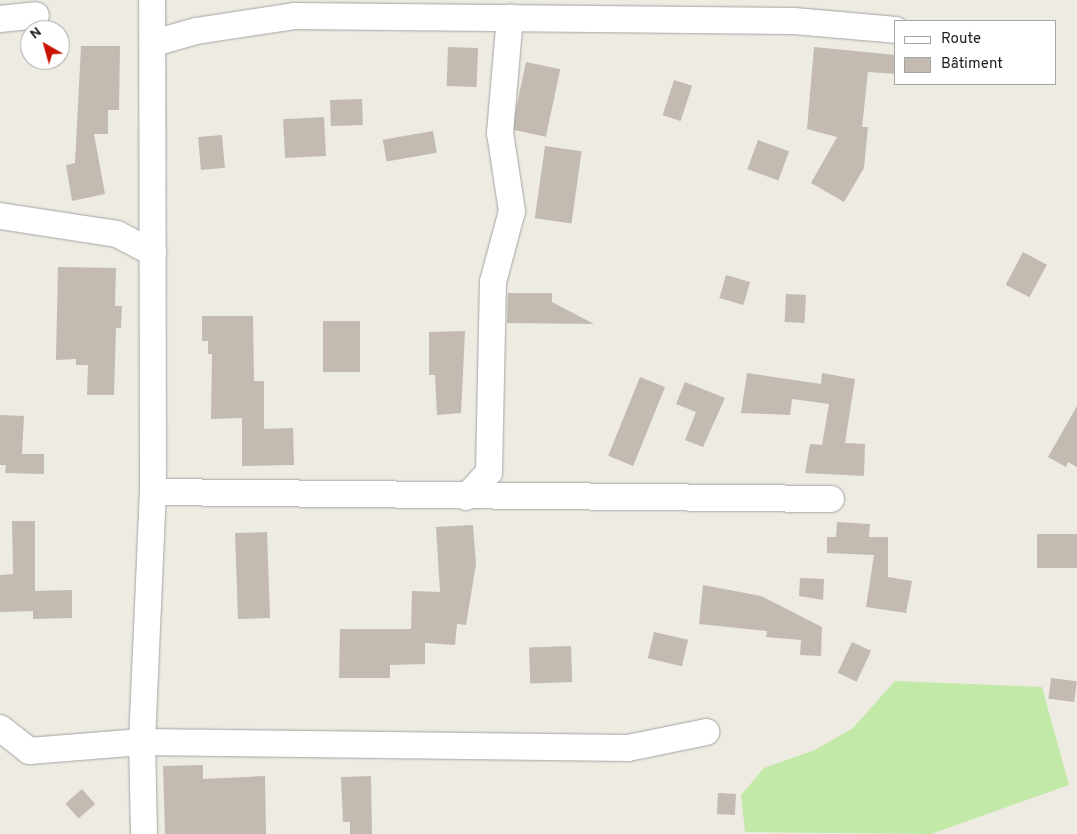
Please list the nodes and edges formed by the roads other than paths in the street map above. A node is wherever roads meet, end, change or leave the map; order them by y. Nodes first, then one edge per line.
1 (152, 0) edge
2 (36, 15) dead end
3 (510, 17) junction
4 (0, 18) edge
5 (894, 30) edge
6 (154, 43) junction
7 (0, 216) edge
8 (153, 253) junction
9 (153, 492) junction
10 (466, 497) junction
11 (831, 499) dead end
12 (0, 728) edge
13 (706, 732) dead end
14 (142, 742) junction
15 (144, 834) edge

1 - 6 street
2 - 4 street
3 - 5 street
3 - 6 street
3 - 10 street
6 - 8 street
7 - 8 street
8 - 9 street
9 - 10 street
9 - 14 street
10 - 11 street
12 - 14 street
13 - 14 street
14 - 15 street

